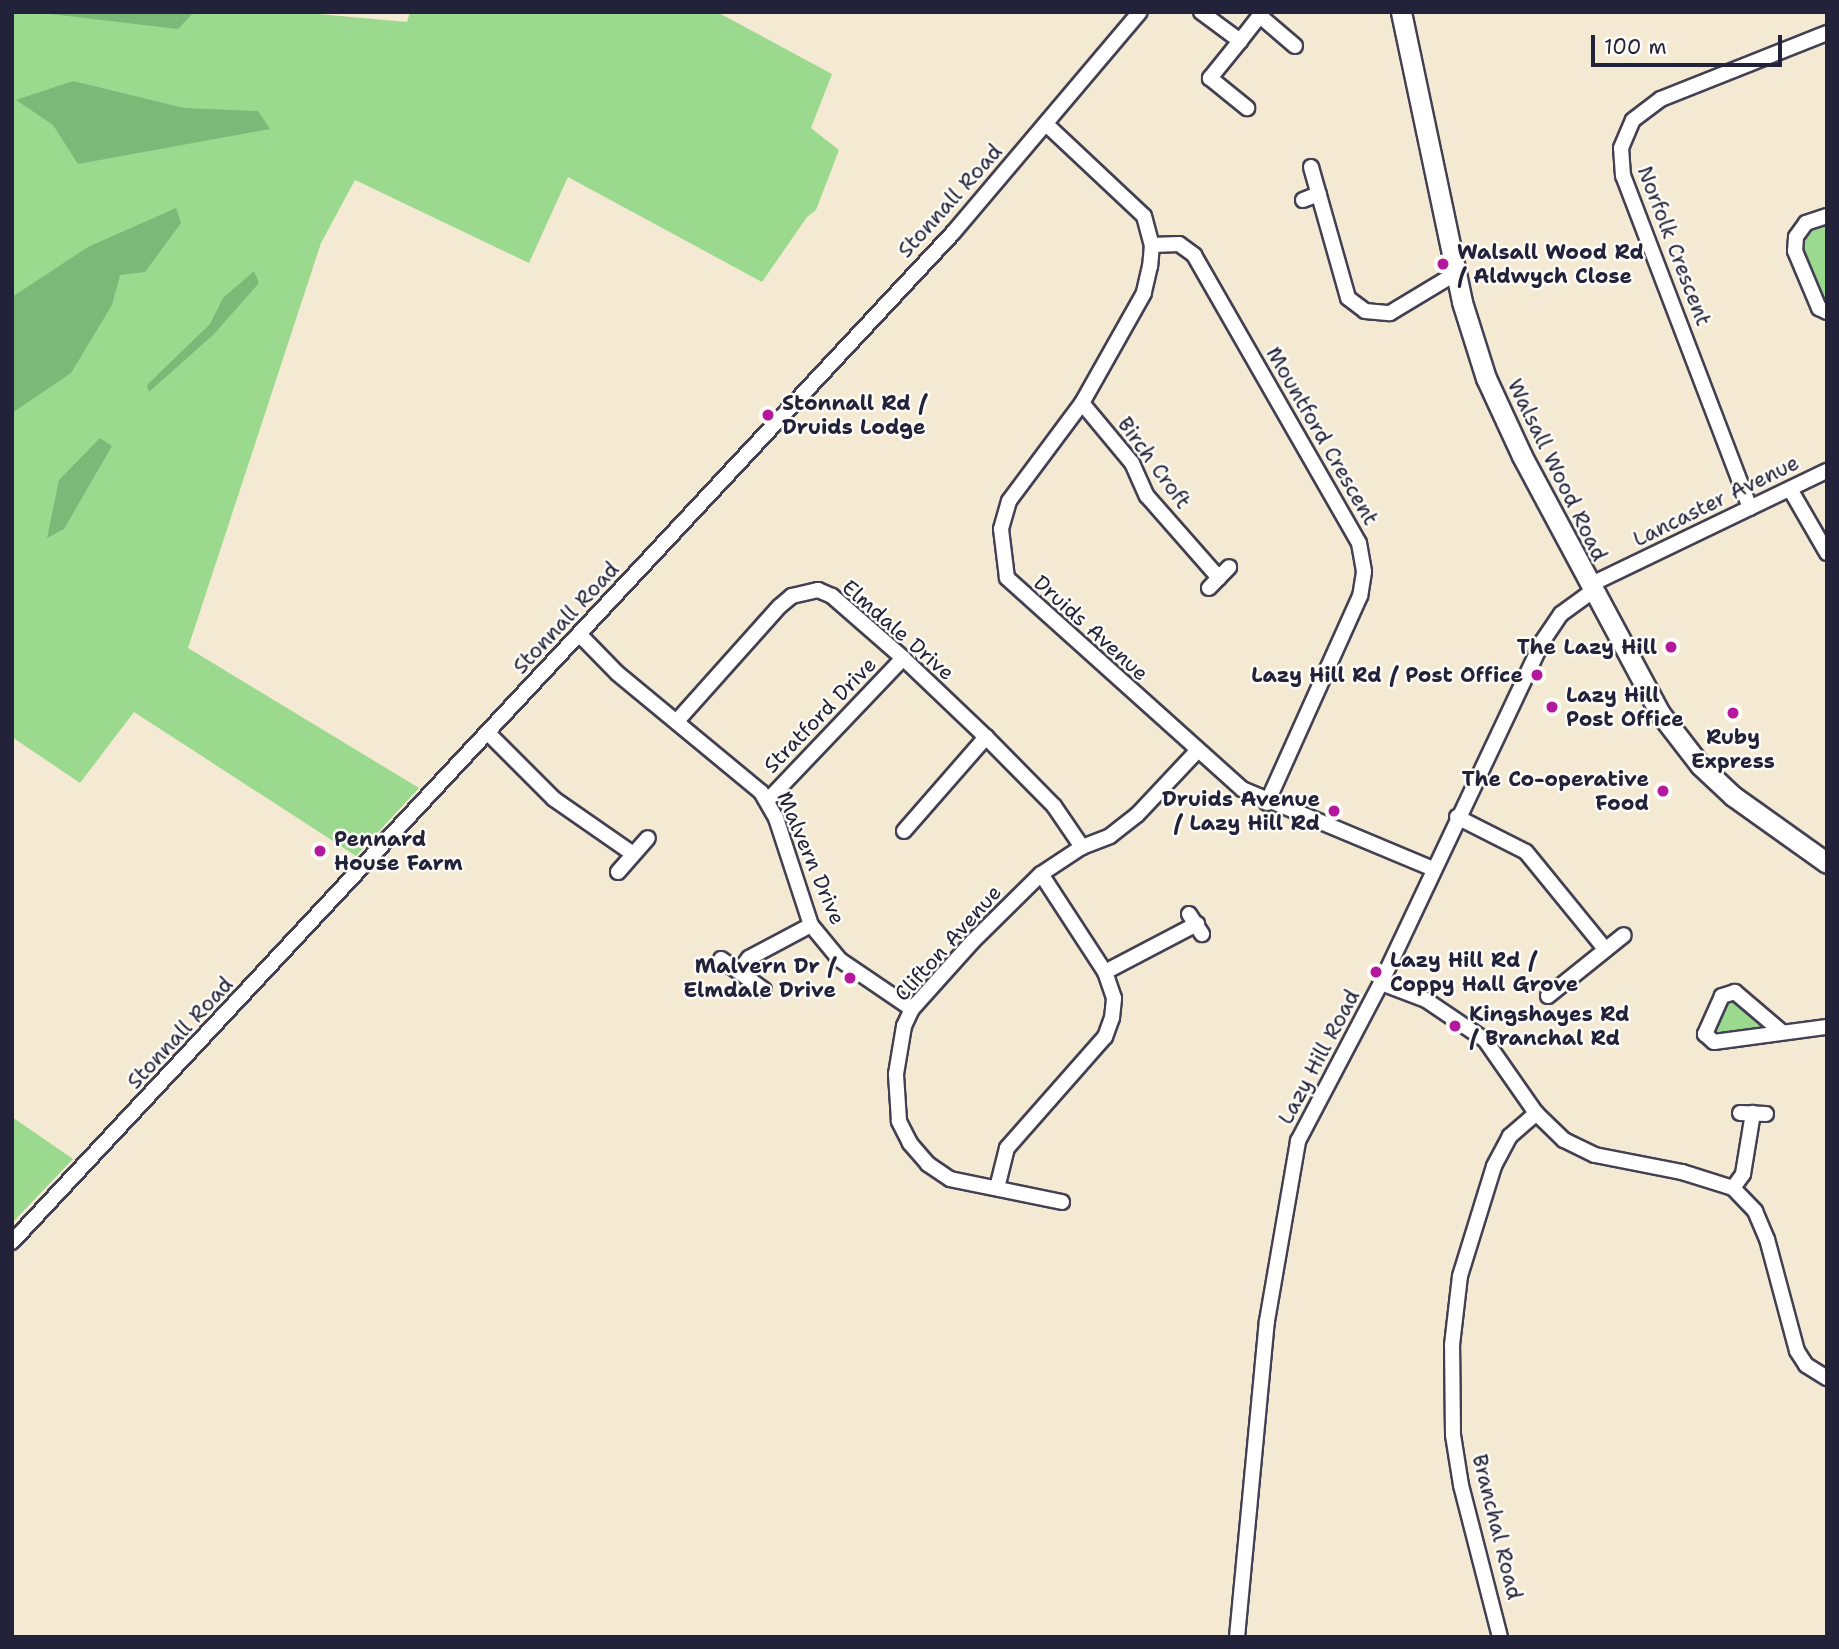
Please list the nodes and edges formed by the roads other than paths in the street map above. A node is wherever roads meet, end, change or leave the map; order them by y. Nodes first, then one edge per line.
1 (1140, 12) edge
2 (1201, 12) edge
3 (1401, 12) edge
4 (1262, 14) edge
5 (1827, 33) edge
6 (1240, 41) junction
7 (1295, 46) dead end
8 (1247, 108) dead end
9 (1046, 124) junction
10 (1311, 167) dead end
11 (1319, 194) junction
12 (1303, 200) dead end
13 (1827, 216) edge
14 (1152, 245) junction
15 (1455, 274) junction
16 (1827, 312) edge
17 (1082, 403) junction
18 (1827, 471) edge
19 (1790, 489) junction
20 (1750, 508) junction
21 (1827, 553) edge
22 (1219, 578) dead end
23 (1591, 592) junction
24 (579, 634) junction
25 (903, 658) junction
26 (677, 721) junction
27 (488, 733) junction
28 (986, 737) junction
29 (1197, 751) junction
30 (768, 800) junction
31 (1266, 803) junction
32 (1457, 817) junction
33 (906, 822) dead end
34 (648, 838) dead end
35 (1082, 847) junction
36 (633, 854) junction
37 (1827, 863) edge
38 (1433, 869) junction
39 (618, 872) dead end
40 (1041, 874) junction
41 (1196, 924) dead end
42 (811, 925) junction
43 (1624, 935) dead end
44 (1605, 948) junction
45 (721, 959) dead end
46 (740, 970) junction
47 (1105, 972) junction
48 (1381, 983) junction
49 (764, 990) dead end
50 (1548, 996) dead end
51 (912, 1009) junction
52 (1827, 1027) edge
53 (1783, 1032) junction
54 (1536, 1113) junction
55 (1753, 1113) dead end
56 (997, 1188) junction
57 (1733, 1188) junction
58 (1062, 1202) dead end
59 (12, 1242) edge
60 (1827, 1378) edge
61 (1237, 1637) edge
62 (1500, 1637) edge

1 - 9 street, Stonnall Road
2 - 6 street
3 - 15 street, Walsall Wood Road
4 - 6 street
4 - 7 street
5 - 20 street, Norfolk Crescent
6 - 8 street
9 - 14 street, Druids Avenue
9 - 24 street, Stonnall Road
10 - 11 street
11 - 12 street
11 - 15 street
13 - 16 street
14 - 17 street, Druids Avenue
14 - 31 street, Mountford Crescent
15 - 23 street, Walsall Wood Road
17 - 22 street, Birch Croft
17 - 29 street, Druids Avenue
18 - 19 street, Lancaster Avenue
19 - 20 street, Lancaster Avenue
19 - 21 street
20 - 23 street, Lancaster Avenue
23 - 32 street, Lazy Hill Road
23 - 37 street, Walsall Wood Road
24 - 26 street, Malvern Drive
24 - 27 street, Stonnall Road
25 - 26 street, Elmdale Drive
25 - 28 street, Elmdale Drive
25 - 30 street, Stratford Drive
26 - 30 street, Malvern Drive
27 - 36 street
27 - 59 street, Stonnall Road
28 - 33 street
28 - 35 street, Elmdale Drive
29 - 31 street, Druids Avenue
29 - 35 street, Clifton Avenue
30 - 42 street, Malvern Drive
31 - 38 street, Druids Avenue
32 - 38 street, Lazy Hill Road
32 - 44 street
34 - 36 street
35 - 40 street, Clifton Avenue
36 - 39 street
38 - 48 street, Lazy Hill Road
40 - 47 street
40 - 51 street, Clifton Avenue
41 - 47 street
42 - 46 street
42 - 51 street, Malvern Drive
43 - 44 street
44 - 50 street
45 - 46 street
46 - 49 street
47 - 56 street
48 - 54 street
48 - 61 street, Lazy Hill Road
51 - 56 street, Clifton Avenue
52 - 53 street
53 - 53 street
54 - 57 street
54 - 62 street, Branchal Road
55 - 57 street
56 - 58 street, Clifton Avenue
57 - 60 street

